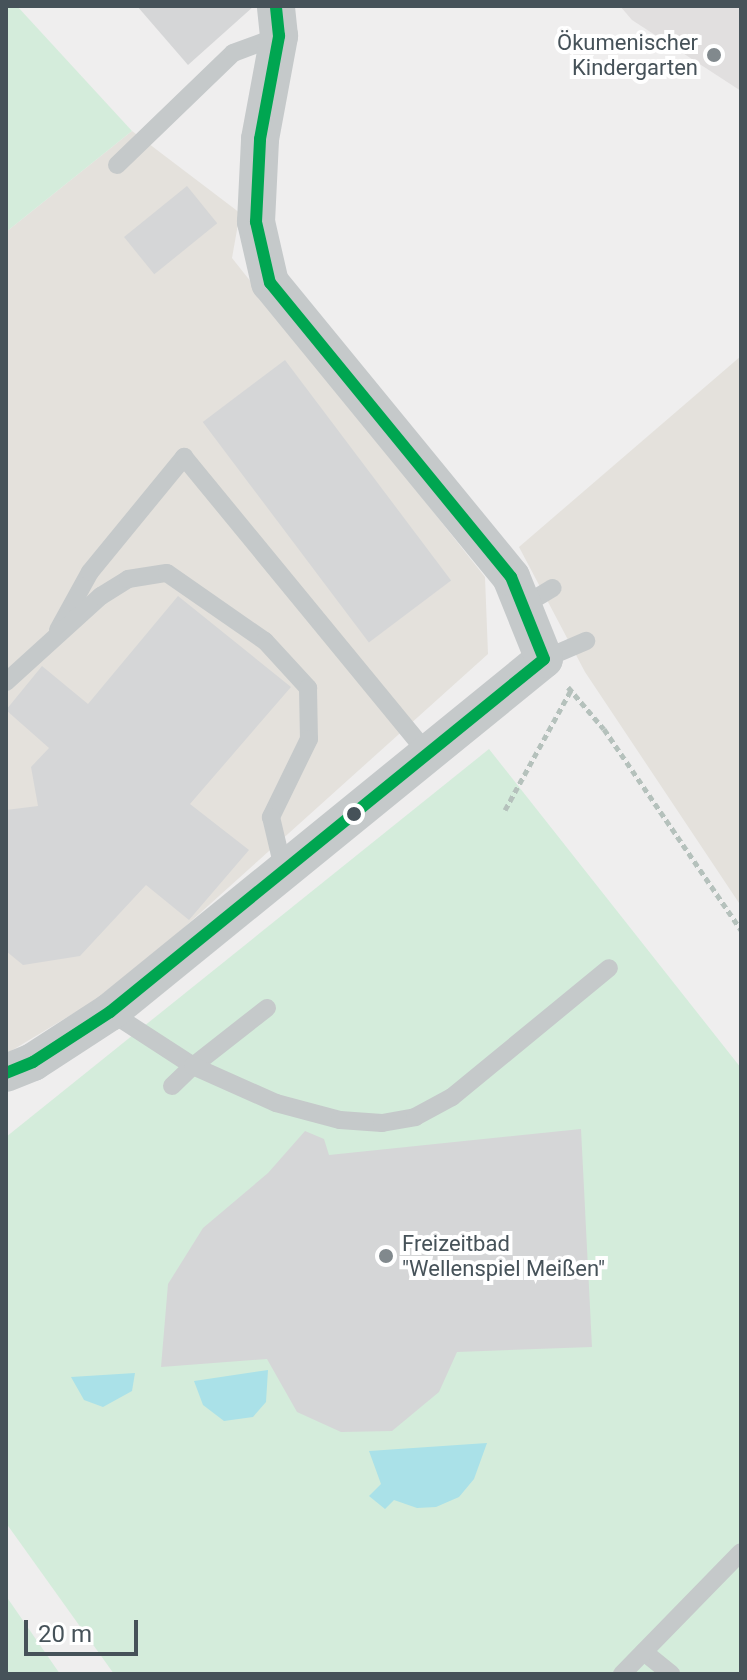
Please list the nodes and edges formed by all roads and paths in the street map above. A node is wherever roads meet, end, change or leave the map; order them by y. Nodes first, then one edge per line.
1 (278, 21) edge
2 (117, 165) dead end
3 (58, 630) junction
4 (586, 641) dead end
5 (544, 659) junction
6 (6, 682) edge
7 (571, 690) junction
8 (428, 754) junction
9 (505, 810) dead end
10 (284, 872) junction
11 (741, 930) edge
12 (609, 968) dead end
13 (267, 1008) dead end
14 (110, 1012) junction
15 (193, 1066) junction
16 (6, 1073) edge
17 (172, 1086) dead end
18 (741, 1552) edge
19 (644, 1652) junction
20 (622, 1674) edge
21 (671, 1674) edge

1 - 2 lane
1 - 5 street
3 - 6 lane
3 - 8 lane
3 - 10 lane
4 - 5 lane
5 - 7 path
5 - 8 street
7 - 9 path
7 - 11 path
8 - 10 street
10 - 14 street
12 - 15 lane
13 - 15 lane
14 - 15 lane
14 - 16 street
15 - 17 lane
18 - 19 lane
19 - 20 lane
19 - 21 lane

